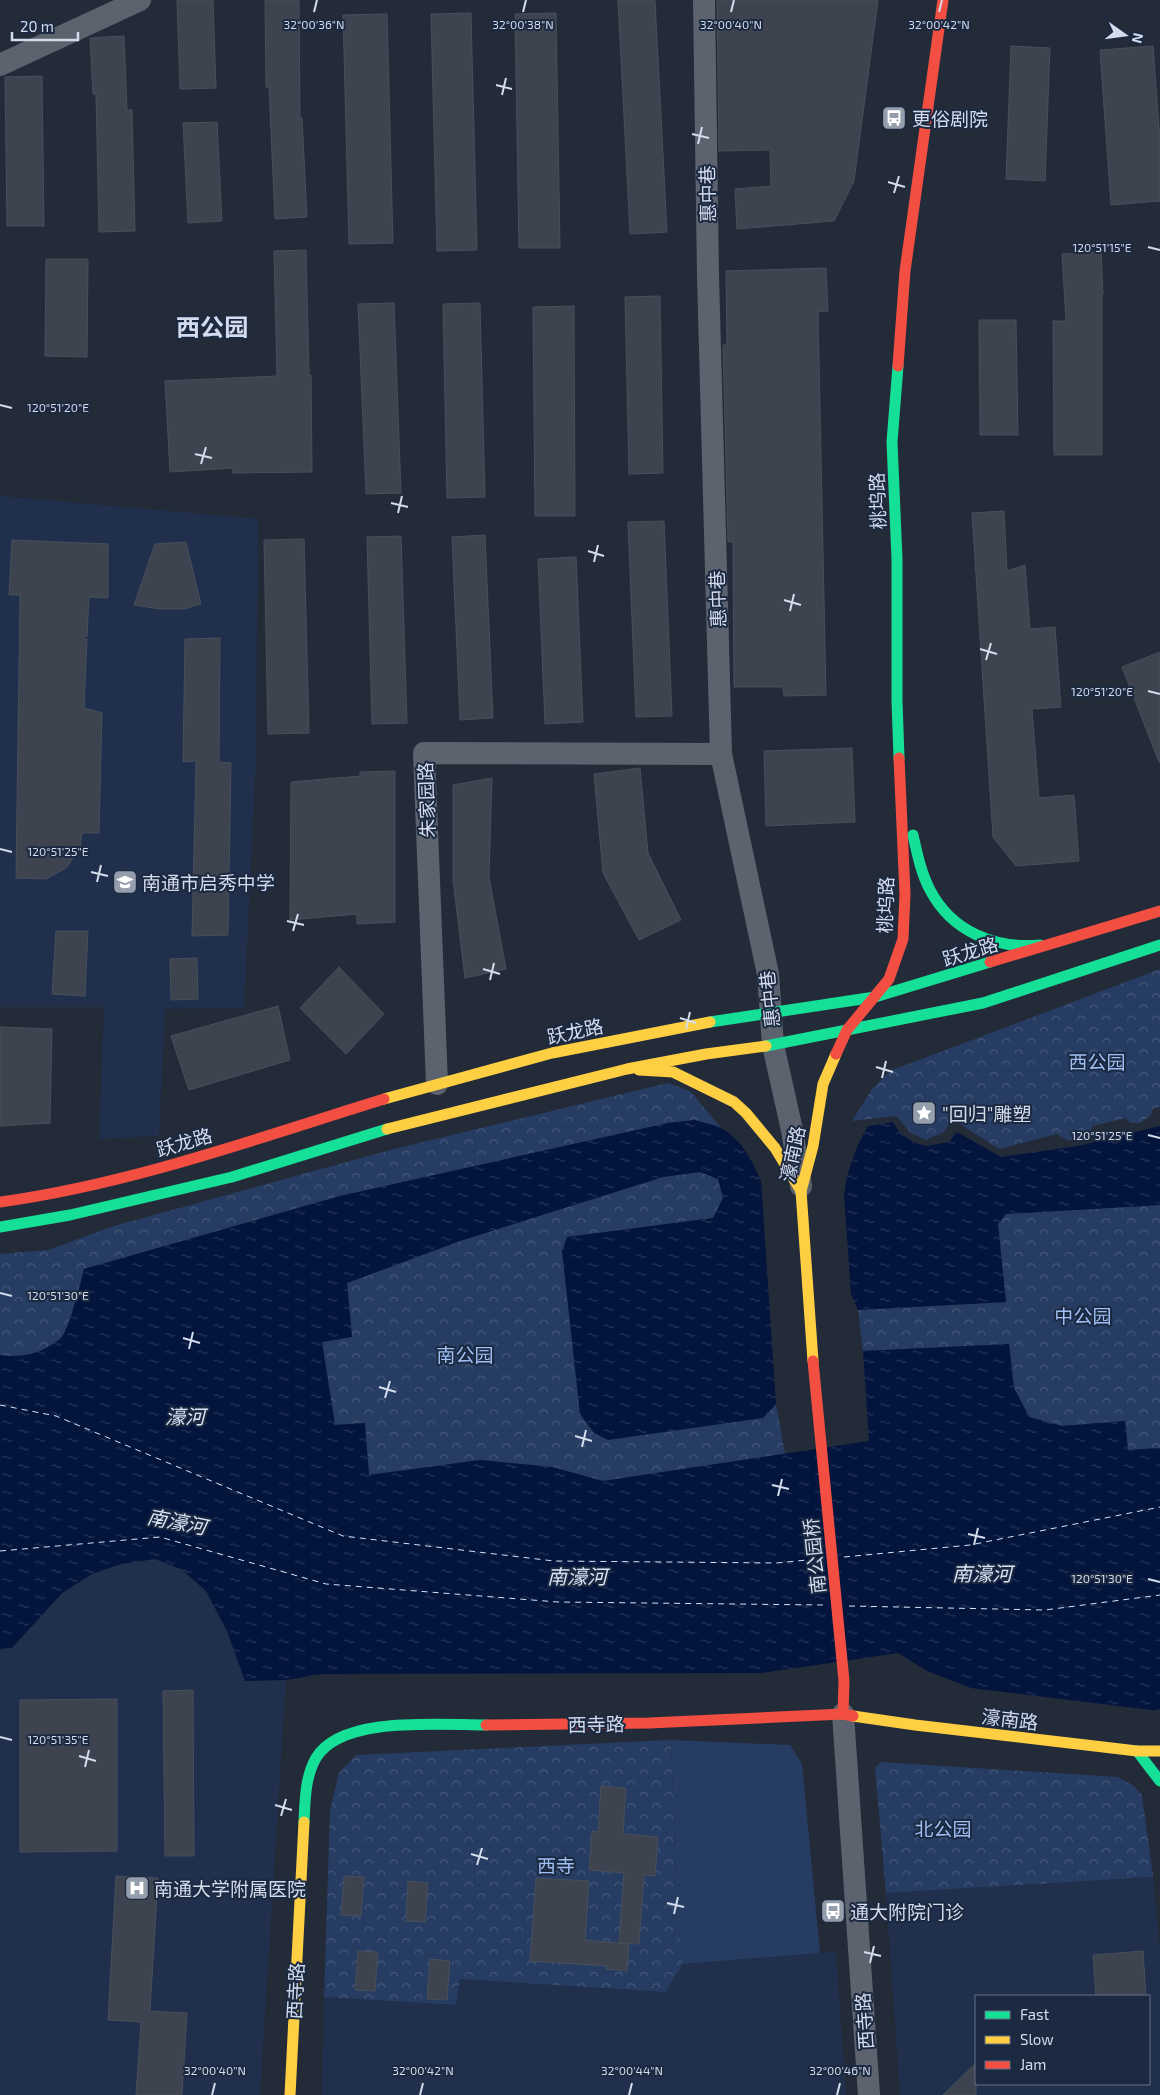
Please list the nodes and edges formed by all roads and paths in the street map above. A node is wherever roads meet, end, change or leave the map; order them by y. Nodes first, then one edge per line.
1 (140, 0) edge
2 (704, 0) edge
3 (943, 0) edge
4 (0, 65) edge
5 (721, 754) junction
6 (900, 778) junction
7 (1160, 911) edge
8 (1074, 938) junction
9 (1160, 945) edge
10 (875, 997) junction
11 (772, 1011) junction
12 (847, 1030) junction
13 (773, 1045) junction
14 (627, 1069) junction
15 (437, 1084) junction
16 (801, 1190) junction
17 (0, 1202) edge
18 (0, 1227) edge
19 (815, 1394) joint
20 (843, 1714) junction
21 (1137, 1751) junction
22 (1160, 1751) edge
23 (1160, 1781) edge
24 (290, 2095) edge
25 (869, 2095) edge

1 - 4 street
2 - 5 street, 惠中巷
3 - 6 street, 桃坞路
5 - 11 street, 惠中巷
5 - 15 street, 朱家园路
6 - 8 street
6 - 10 street, 桃坞路
7 - 8 street, 跃龙路
8 - 10 street, 跃龙路
9 - 12 street
10 - 11 street, 跃龙路
10 - 12 street, 濠南路
11 - 13 street, 惠中巷
11 - 15 street, 跃龙路
12 - 13 street
12 - 16 street, 濠南路
13 - 14 street
13 - 16 street, 惠中巷
14 - 16 street
14 - 18 street
15 - 17 street, 跃龙路
16 - 19 street, 濠南路
19 - 20 street, 南公园桥
20 - 21 street, 濠南路
20 - 24 street, 西寺路
20 - 25 street, 西寺路
21 - 22 street, 濠南路
21 - 23 street

